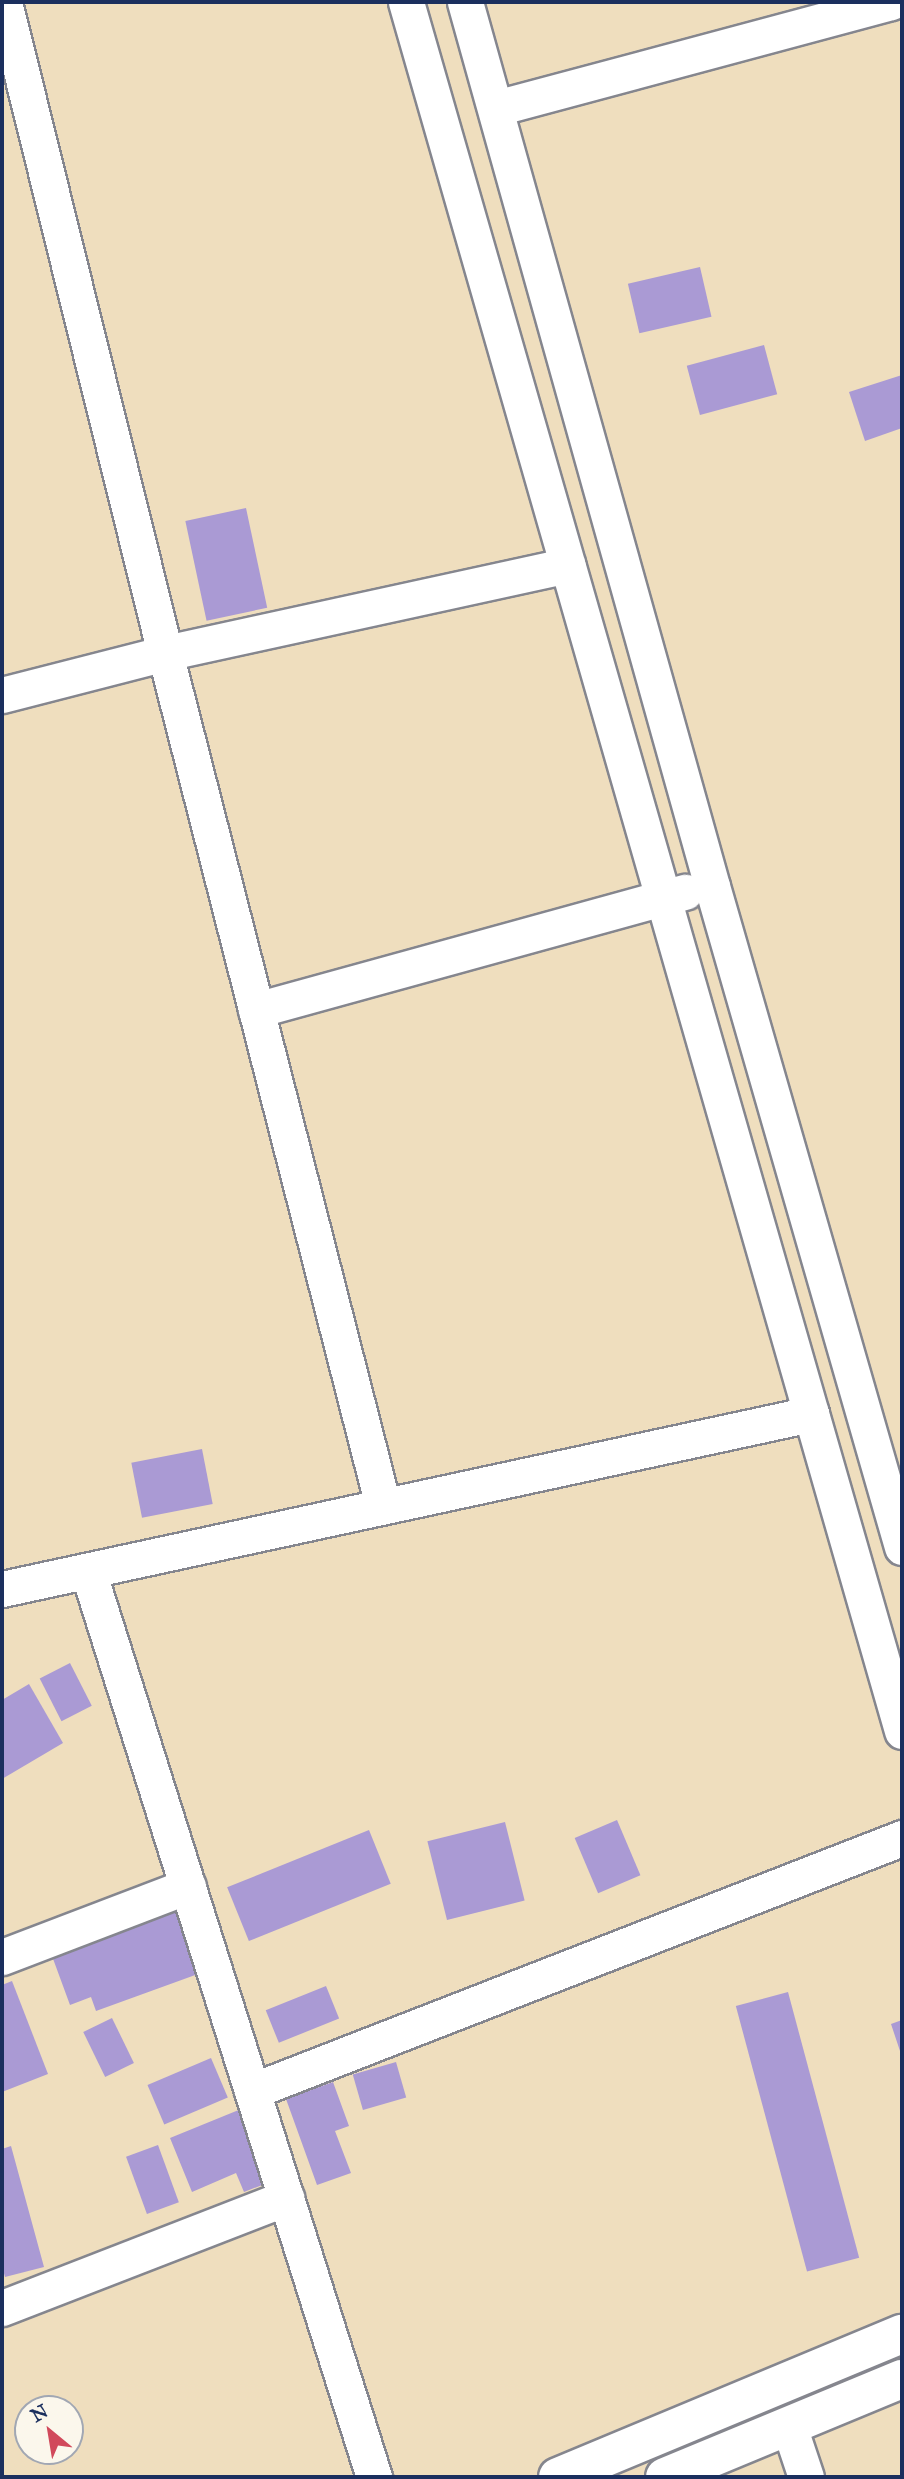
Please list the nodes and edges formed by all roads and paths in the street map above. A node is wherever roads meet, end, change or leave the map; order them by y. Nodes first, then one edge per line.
1 (4, 2) edge
2 (406, 2) edge
3 (464, 2) edge
4 (891, 2) edge
5 (496, 108) junction
6 (568, 565) junction
7 (165, 653) junction
8 (2, 695) edge
9 (712, 886) junction
10 (663, 896) junction
11 (256, 1010) junction
12 (811, 1414) junction
13 (383, 1506) junction
14 (902, 1547) edge
15 (88, 1571) junction
16 (2, 1589) edge
17 (902, 1731) edge
18 (902, 1838) edge
19 (188, 1886) junction
20 (2, 1957) edge
21 (252, 2091) junction
22 (286, 2198) junction
23 (2, 2308) edge
24 (902, 2334) edge
25 (902, 2379) edge
26 (789, 2426) junction
27 (374, 2477) edge
28 (558, 2477) edge
29 (665, 2477) edge
30 (806, 2477) edge

1 - 7 street
2 - 6 street
3 - 5 street
4 - 5 street
5 - 9 street
6 - 7 street
6 - 10 street
7 - 8 street
7 - 11 street
9 - 10 street
9 - 14 street
10 - 11 street
10 - 12 street
11 - 13 street
12 - 13 street
12 - 17 street
13 - 15 street
15 - 16 street
15 - 19 street
18 - 21 street
19 - 20 street
19 - 21 street
21 - 22 street
22 - 23 street
22 - 27 street
24 - 28 street
25 - 26 street
26 - 29 street
26 - 30 street

